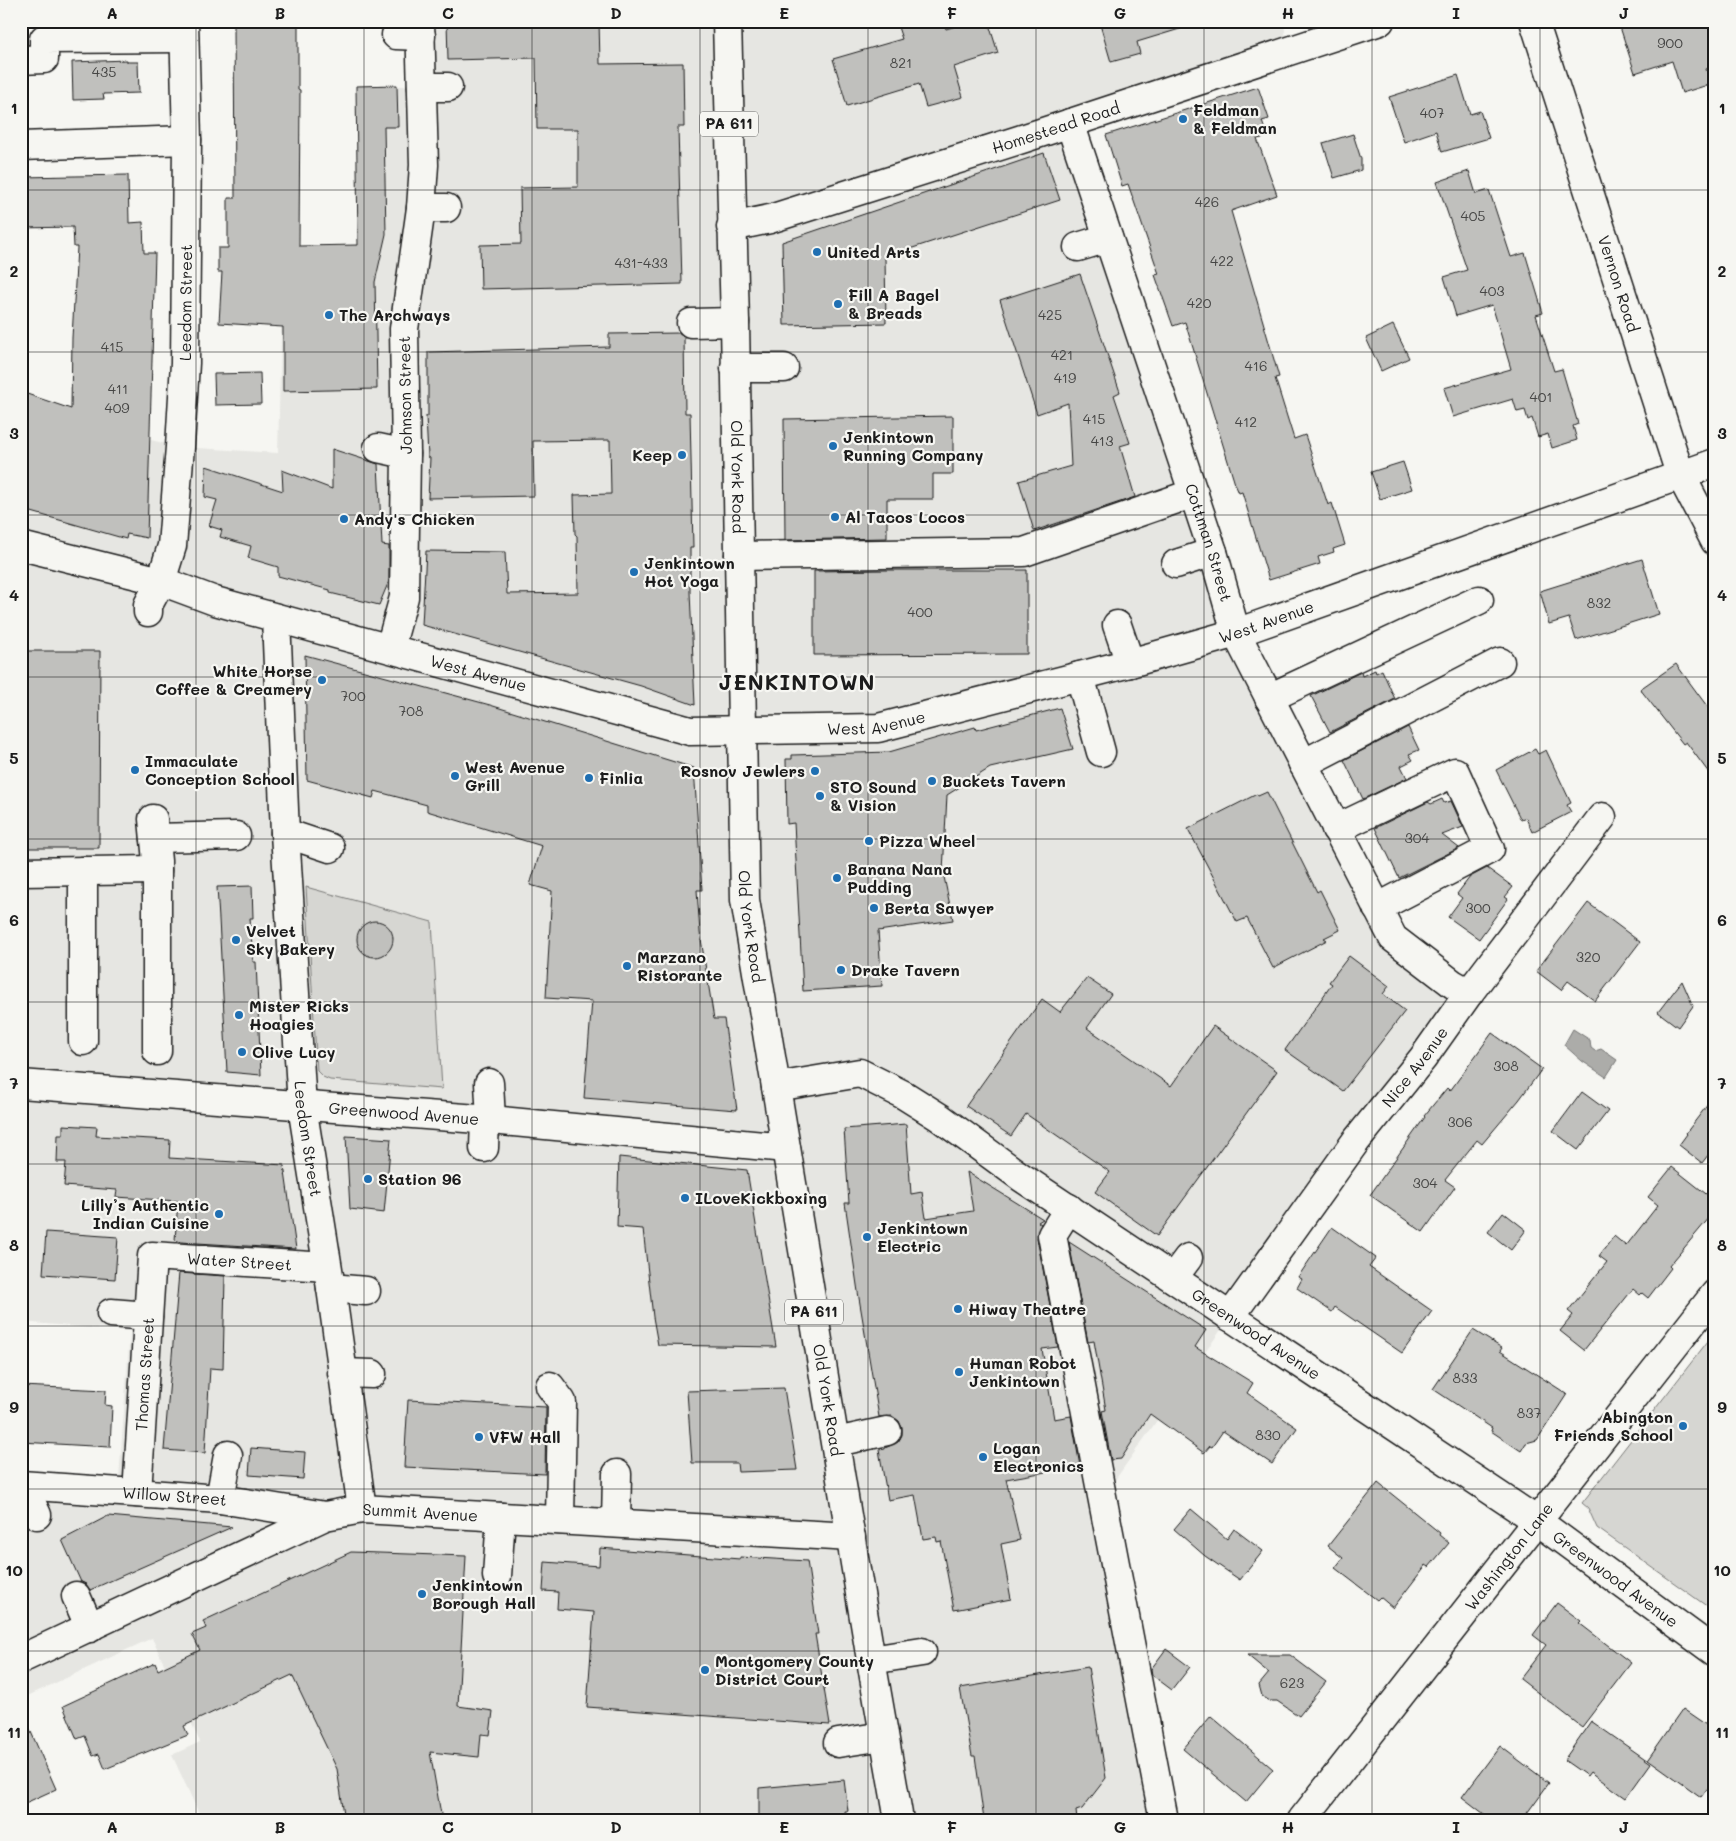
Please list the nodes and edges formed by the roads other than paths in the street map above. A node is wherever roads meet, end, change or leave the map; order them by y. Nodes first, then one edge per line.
1 (727, 21) edge
2 (1380, 21) edge
3 (1534, 21) edge
4 (184, 29) edge
5 (412, 31) edge
6 (21, 60) edge
7 (1070, 123) junction
8 (187, 140) junction
9 (21, 146) edge
10 (732, 228) junction
11 (1108, 238) junction
12 (1078, 247) dead end
13 (735, 322) junction
14 (692, 323) dead end
15 (735, 368) junction
16 (784, 368) dead end
17 (378, 448) dead end
18 (406, 454) junction
19 (1715, 462) edge
20 (1680, 474) junction
21 (1194, 494) junction
22 (1715, 541) edge
23 (21, 546) edge
24 (1213, 552) junction
25 (738, 556) junction
26 (1176, 564) dead end
27 (161, 581) junction
28 (1478, 600) dead end
29 (148, 612) dead end
30 (276, 618) junction
31 (1117, 625) dead end
32 (1236, 633) junction
33 (390, 648) junction
34 (1500, 662) dead end
35 (1130, 663) junction
36 (1080, 676) junction
37 (1270, 698) junction
38 (741, 730) junction
39 (1101, 752) dead end
40 (1303, 764) junction
41 (1602, 817) dead end
42 (1336, 830) junction
43 (285, 833) junction
44 (236, 836) dead end
45 (330, 848) dead end
46 (157, 870) junction
47 (83, 871) junction
48 (21, 872) edge
49 (1376, 908) junction
50 (1469, 993) junction
51 (83, 1041) dead end
52 (157, 1051) dead end
53 (489, 1083) dead end
54 (21, 1084) edge
55 (776, 1087) junction
56 (302, 1106) junction
57 (488, 1120) junction
58 (484, 1148) dead end
59 (786, 1148) junction
60 (1069, 1208) junction
61 (152, 1256) joint
62 (329, 1277) junction
63 (366, 1290) dead end
64 (1715, 1294) edge
65 (111, 1313) dead end
66 (148, 1316) junction
67 (1230, 1317) junction
68 (342, 1373) junction
69 (372, 1374) dead end
70 (550, 1386) dead end
71 (887, 1432) dead end
72 (836, 1442) junction
73 (228, 1455) dead end
74 (617, 1474) dead end
75 (22, 1485) edge
76 (137, 1493) junction
77 (220, 1499) junction
78 (362, 1509) junction
79 (37, 1515) dead end
80 (325, 1516) junction
81 (501, 1517) junction
82 (560, 1520) junction
83 (1536, 1521) junction
84 (616, 1523) junction
85 (852, 1537) junction
86 (497, 1576) dead end
87 (76, 1596) dead end
88 (90, 1628) junction
89 (922, 1652) dead end
90 (1715, 1652) edge
91 (21, 1659) edge
92 (871, 1660) junction
93 (884, 1736) junction
94 (838, 1743) dead end
95 (899, 1820) edge
96 (1164, 1820) edge
97 (1302, 1820) edge

1 - 10 main road, Old York Road / PA 611
2 - 7 main road, Homestead Road
3 - 20 main road, Vernon Road
4 - 6 main road
4 - 8 main road, Leedom Street
5 - 18 main road, Johnson Street
7 - 10 main road, Homestead Road
7 - 11 main road, Cottman Street
8 - 9 main road
8 - 27 main road, Leedom Street
10 - 13 main road, Old York Road / PA 611
11 - 12 main road
11 - 21 main road, Cottman Street
13 - 14 main road
13 - 15 main road, Old York Road / PA 611
15 - 16 main road
15 - 25 main road, Old York Road / PA 611
17 - 18 main road
18 - 33 main road, Johnson Street
19 - 20 main road, West Avenue
20 - 22 main road, Vernon Road
20 - 32 main road, West Avenue
21 - 24 main road, Cottman Street
21 - 25 main road
23 - 27 main road, West Avenue
24 - 26 main road
24 - 32 main road, Cottman Street
25 - 38 main road, Old York Road / PA 611
27 - 29 main road, Leedom Street
27 - 30 main road, West Avenue
28 - 37 main road
30 - 33 main road, West Avenue
30 - 43 main road, Leedom Street
31 - 35 main road
32 - 35 main road, West Avenue
32 - 37 main road, Cottman Street
33 - 38 main road, West Avenue
34 - 40 main road
35 - 36 main road, West Avenue
36 - 38 main road, West Avenue
36 - 39 main road
37 - 40 main road, Cottman Street
38 - 55 main road, Old York Road / PA 611
40 - 42 main road, Cottman Street
41 - 50 main road, Nice Avenue
42 - 49 main road, Cottman Street
42 - 49 main road
43 - 45 main road
43 - 56 main road, Leedom Street
44 - 46 main road
46 - 47 main road
46 - 52 main road
47 - 48 main road
47 - 51 main road
49 - 50 main road, Cottman Street
50 - 67 main road, Nice Avenue
53 - 57 main road
54 - 56 main road, Greenwood Avenue
55 - 59 main road, Old York Road / PA 611
55 - 60 main road, Greenwood Avenue
56 - 57 main road, Greenwood Avenue
56 - 62 main road, Leedom Street
57 - 58 main road
57 - 59 main road, Greenwood Avenue
59 - 72 main road, Old York Road / PA 611
60 - 67 main road, Greenwood Avenue
60 - 96 main road
61 - 62 main road, Water Street
61 - 66 main road, Thomas Street
62 - 63 main road, Water Street
62 - 68 main road, Leedom Street
64 - 83 main road, Washington Lane
65 - 66 main road
66 - 76 main road, Thomas Street
67 - 83 main road, Greenwood Avenue
68 - 69 main road
68 - 78 main road, Leedom Street
70 - 82 main road
71 - 72 main road
72 - 85 main road, Old York Road / PA 611
73 - 77 main road
74 - 84 main road
75 - 76 main road, Willow Street
75 - 79 main road
76 - 77 main road, Willow Street
77 - 80 main road, Willow Street
78 - 80 main road, Summit Avenue
78 - 81 main road, Summit Avenue
80 - 88 main road, Summit Avenue
81 - 82 main road, Summit Avenue
81 - 86 main road
82 - 84 main road, Summit Avenue
83 - 90 main road, Greenwood Avenue
83 - 97 main road, Washington Lane
84 - 85 main road, Summit Avenue
85 - 92 main road, Old York Road / PA 611
87 - 88 main road
88 - 91 main road, Summit Avenue
89 - 92 main road
92 - 93 main road, Old York Road / PA 611
93 - 94 main road
93 - 95 main road, Old York Road / PA 611

